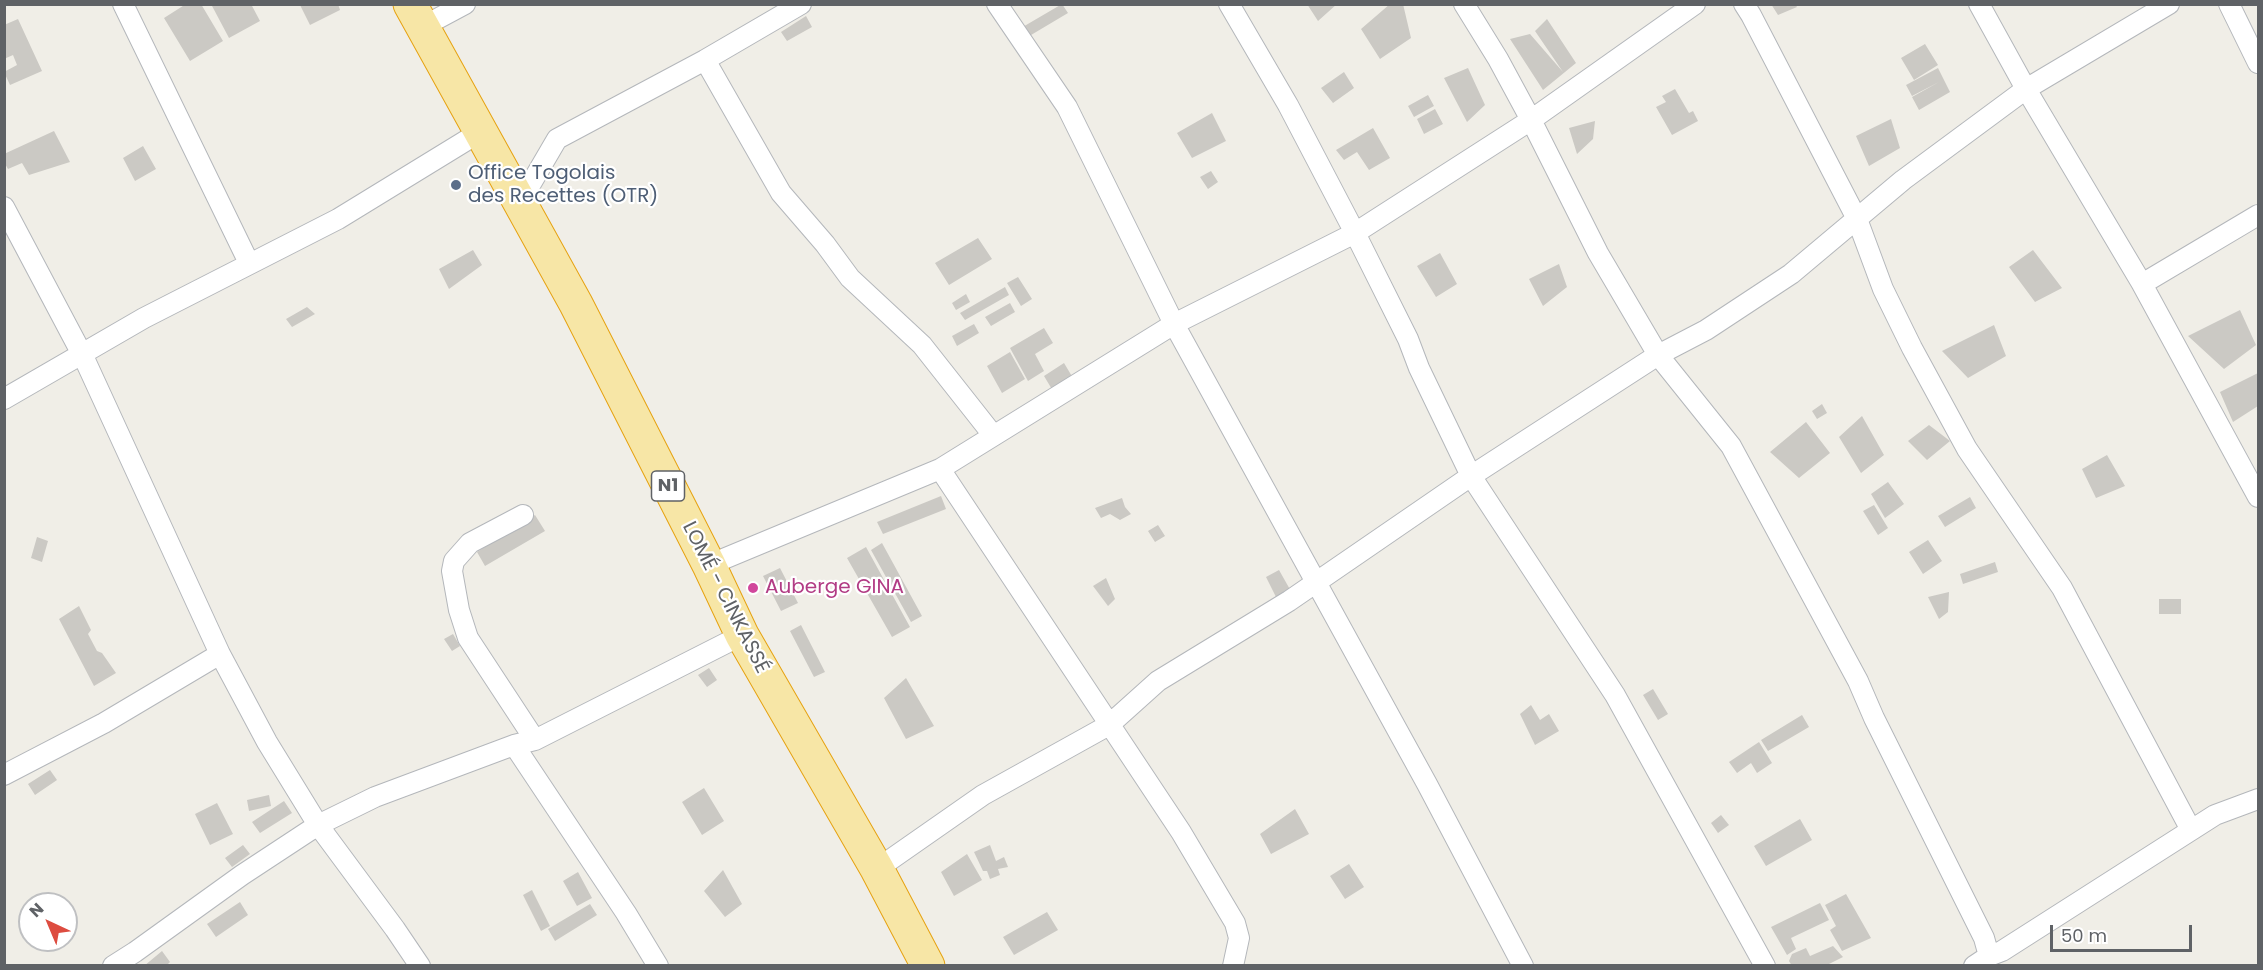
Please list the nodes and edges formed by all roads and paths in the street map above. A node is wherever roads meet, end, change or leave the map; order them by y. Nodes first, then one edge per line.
1 (123, 4) edge
2 (465, 4) edge
3 (801, 4) edge
4 (997, 4) edge
5 (1229, 4) edge
6 (1464, 4) edge
7 (1695, 4) edge
8 (1744, 4) edge
9 (1979, 4) edge
10 (2169, 4) edge
11 (2229, 4) edge
12 (416, 16) edge
13 (705, 60) junction
14 (2259, 63) edge
15 (2026, 89) junction
16 (1531, 120) junction
17 (480, 132) junction
18 (519, 204) junction
19 (4, 207) edge
20 (2259, 215) edge
21 (1857, 219) junction
22 (1355, 234) junction
23 (249, 263) junction
24 (2142, 284) junction
25 (1174, 324) junction
26 (82, 354) junction
27 (1658, 355) junction
28 (4, 399) edge
29 (993, 435) junction
30 (940, 469) junction
31 (1471, 476) junction
32 (2259, 497) edge
33 (523, 515) dead end
34 (709, 565) junction
35 (1314, 582) junction
36 (742, 635) junction
37 (220, 654) junction
38 (1108, 725) junction
39 (535, 740) junction
40 (514, 745) junction
41 (4, 775) edge
42 (2259, 799) edge
43 (318, 825) junction
44 (2191, 830) junction
45 (877, 869) junction
46 (1994, 960) edge
47 (113, 966) edge
48 (420, 966) edge
49 (658, 966) edge
50 (928, 966) edge
51 (1233, 966) edge
52 (1523, 966) edge
53 (1765, 966) edge

1 - 23 street
2 - 12 street
3 - 13 street
4 - 25 street
5 - 22 street
6 - 16 street
7 - 16 street
8 - 21 street
9 - 15 street
10 - 15 street
11 - 14 street
12 - 17 highway, LOMÉ - CINKASSÉ / N1
13 - 18 street
13 - 29 street
15 - 21 street
15 - 24 street
16 - 22 street
16 - 27 street
17 - 18 highway, LOMÉ - CINKASSÉ / N1
17 - 23 street
18 - 34 highway, LOMÉ - CINKASSÉ / N1
19 - 26 street
20 - 24 street
21 - 27 street
21 - 44 street
22 - 25 street
22 - 31 street
23 - 26 street
24 - 32 street
25 - 29 street
25 - 35 street
26 - 28 street
26 - 37 street
27 - 31 street
27 - 46 street
29 - 30 street
30 - 34 street
30 - 38 street
31 - 35 street
31 - 53 street
33 - 39 street
34 - 36 highway, LOMÉ - CINKASSÉ / N1
35 - 38 street
35 - 52 street
36 - 39 street
36 - 45 highway, LOMÉ - CINKASSÉ / N1
37 - 41 street
37 - 43 street
38 - 45 street
38 - 51 street
39 - 40 street
40 - 43 street
40 - 49 street
42 - 44 street
43 - 47 street
43 - 48 street
44 - 46 street
45 - 50 highway, LOMÉ - CINKASSÉ / N1

